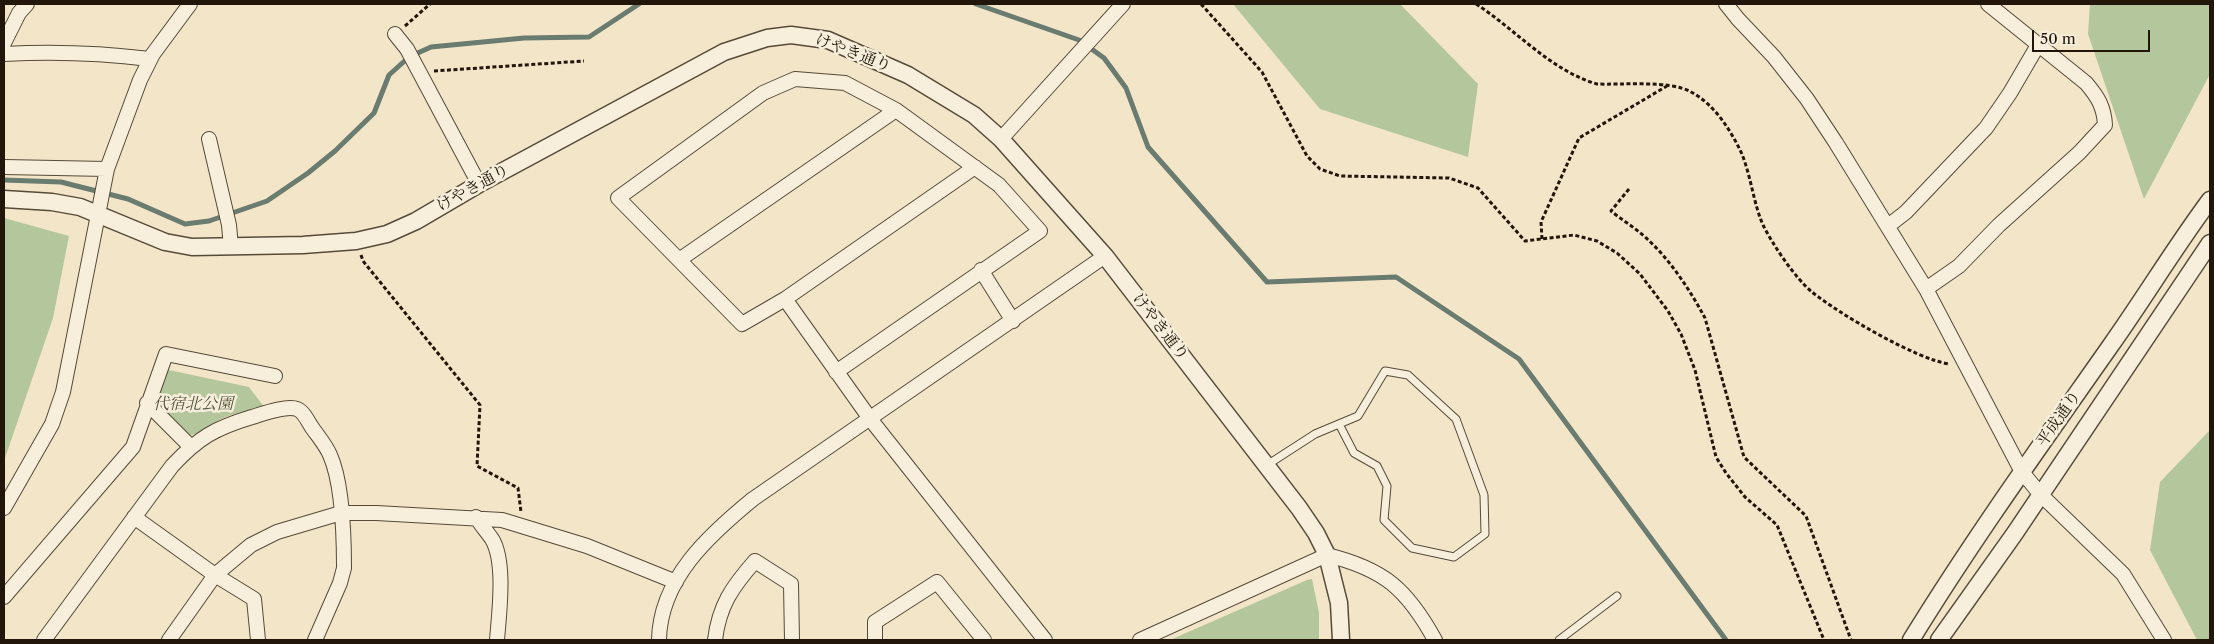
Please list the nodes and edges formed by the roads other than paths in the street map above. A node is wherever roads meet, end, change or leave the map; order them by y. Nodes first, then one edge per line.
1 (27, 4) edge
2 (190, 4) edge
3 (1123, 4) edge
4 (1726, 4) edge
5 (1988, 4) edge
6 (395, 34) road end
7 (4, 43) edge
8 (2038, 45) junction
9 (4, 54) edge
10 (150, 59) junction
11 (896, 110) junction
12 (1001, 139) junction
13 (209, 140) dead end
14 (4, 167) edge
15 (975, 167) junction
16 (107, 169) junction
17 (478, 184) junction
18 (4, 199) edge
19 (2210, 200) edge
20 (96, 215) junction
21 (1888, 226) junction
22 (2210, 243) edge
23 (231, 247) junction
24 (1105, 256) junction
25 (679, 260) junction
26 (981, 270) junction
27 (1926, 289) junction
28 (785, 299) junction
29 (1013, 321) junction
30 (836, 372) junction
31 (275, 376) dead end
32 (147, 403) junction
33 (871, 420) junction
34 (1339, 424) junction
35 (190, 446) junction
36 (1267, 465) junction
37 (2022, 472) junction
38 (2041, 495) junction
39 (4, 508) edge
40 (341, 513) junction
41 (134, 517) junction
42 (476, 517) junction
43 (1327, 555) junction
44 (215, 575) junction
45 (676, 582) junction
46 (1617, 596) dead end
47 (4, 597) edge
48 (44, 640) edge
49 (169, 640) edge
50 (258, 640) edge
51 (315, 640) edge
52 (497, 640) edge
53 (659, 640) edge
54 (715, 640) edge
55 (792, 640) edge
56 (876, 640) edge
57 (984, 640) edge
58 (1045, 640) edge
59 (1140, 640) edge
60 (1342, 640) edge
61 (1435, 640) edge
62 (1559, 640) edge
63 (1912, 640) edge
64 (1939, 640) edge
65 (2164, 640) edge

1 - 7 street
2 - 10 street
3 - 12 street
4 - 21 street
5 - 8 street
6 - 17 street
8 - 21 street
8 - 27 street
9 - 10 street
10 - 16 street
11 - 15 street
11 - 25 street
11 - 25 street
12 - 17 street, けやき通り
12 - 24 street, けやき通り
13 - 23 street
14 - 16 street
15 - 26 street
15 - 28 street
16 - 20 street
17 - 23 street, けやき通り
18 - 20 street, けやき通り
19 - 37 street, 平成通り
20 - 23 street, けやき通り
20 - 39 street
21 - 27 street
22 - 38 street, 平成通り
24 - 29 street
24 - 36 street, けやき通り
25 - 28 street
26 - 29 street
26 - 30 street
27 - 37 street
28 - 30 street
29 - 33 street
30 - 33 street
31 - 32 street
32 - 35 street
32 - 47 street
33 - 45 street
33 - 58 street
34 - 34 lane
34 - 36 lane
35 - 40 street
35 - 41 street
36 - 43 street, けやき通り
37 - 38 street
37 - 63 street, 平成通り
38 - 64 street, 平成通り
38 - 65 street
40 - 42 street
40 - 44 street
40 - 51 street
41 - 44 street
41 - 48 street
42 - 45 street
42 - 52 street
43 - 59 street
43 - 60 street, けやき通り
43 - 61 street
44 - 49 street
44 - 50 street
45 - 53 street
46 - 62 lane
54 - 55 street
56 - 57 street

